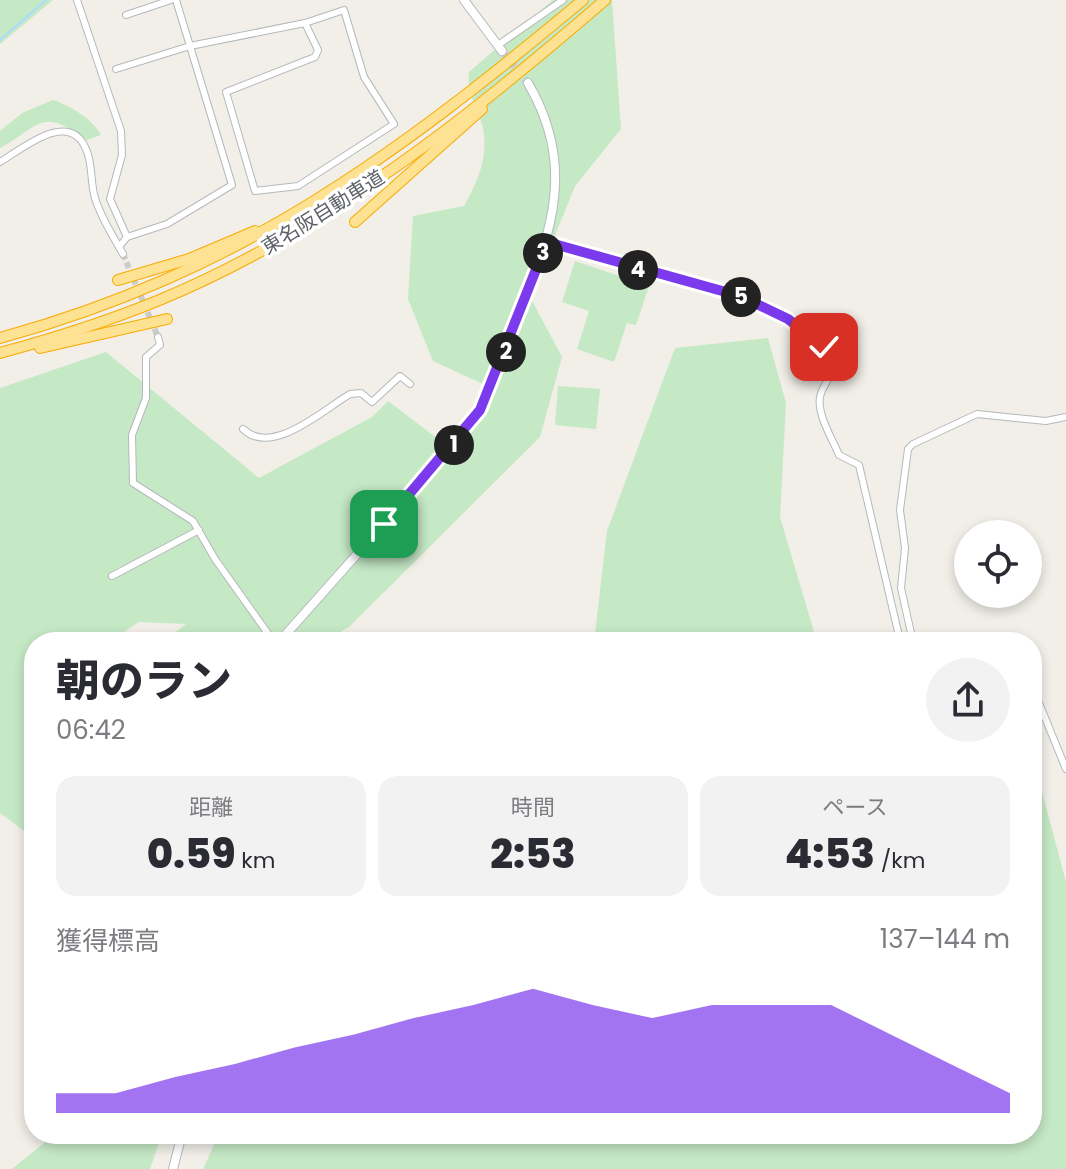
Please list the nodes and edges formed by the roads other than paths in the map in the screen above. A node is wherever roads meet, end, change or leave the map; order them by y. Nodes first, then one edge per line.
1 (77, 0) edge
2 (173, 0) edge
3 (464, 0) edge
4 (563, 0) edge
5 (583, 0) edge
6 (605, 0) edge
7 (126, 15) dead end
8 (305, 23) junction
9 (190, 46) junction
10 (500, 48) joint
11 (549, 48) junction
12 (116, 69) dead end
13 (528, 83) tunnel mouth
14 (0, 162) edge
15 (323, 198) junction
16 (355, 222) dead end
17 (127, 237) junction
18 (547, 242) junction
19 (119, 247) junction
20 (123, 254) tunnel mouth
21 (118, 280) dead end
22 (167, 319) dead end
23 (158, 337) tunnel mouth
24 (0, 338) edge
25 (0, 355) edge
26 (410, 384) dead end
27 (1066, 417) edge
28 (243, 429) dead end
29 (199, 530) junction
30 (112, 576) dead end
31 (269, 632) edge
32 (285, 632) edge
33 (898, 632) edge
34 (909, 632) edge
35 (1042, 710) edge
36 (1066, 769) edge
37 (179, 1144) edge
38 (173, 1169) edge

1 - 17 street
2 - 7 street
2 - 9 street
3 - 10 main road
4 - 10 street
5 - 15 highway, 東名阪自動車道
6 - 11 highway, 東名阪自動車道
8 - 8 street
8 - 9 street
9 - 12 street
9 - 17 street
11 - 16 highway
11 - 25 highway, 東名阪自動車道
13 - 18 main road
14 - 19 street
15 - 21 highway
15 - 24 highway, 東名阪自動車道
17 - 19 street
18 - 32 main road
18 - 33 street
19 - 20 street
22 - 25 highway
23 - 29 street
26 - 28 street
27 - 34 street
29 - 30 street
29 - 31 street
35 - 36 street
37 - 38 main road

